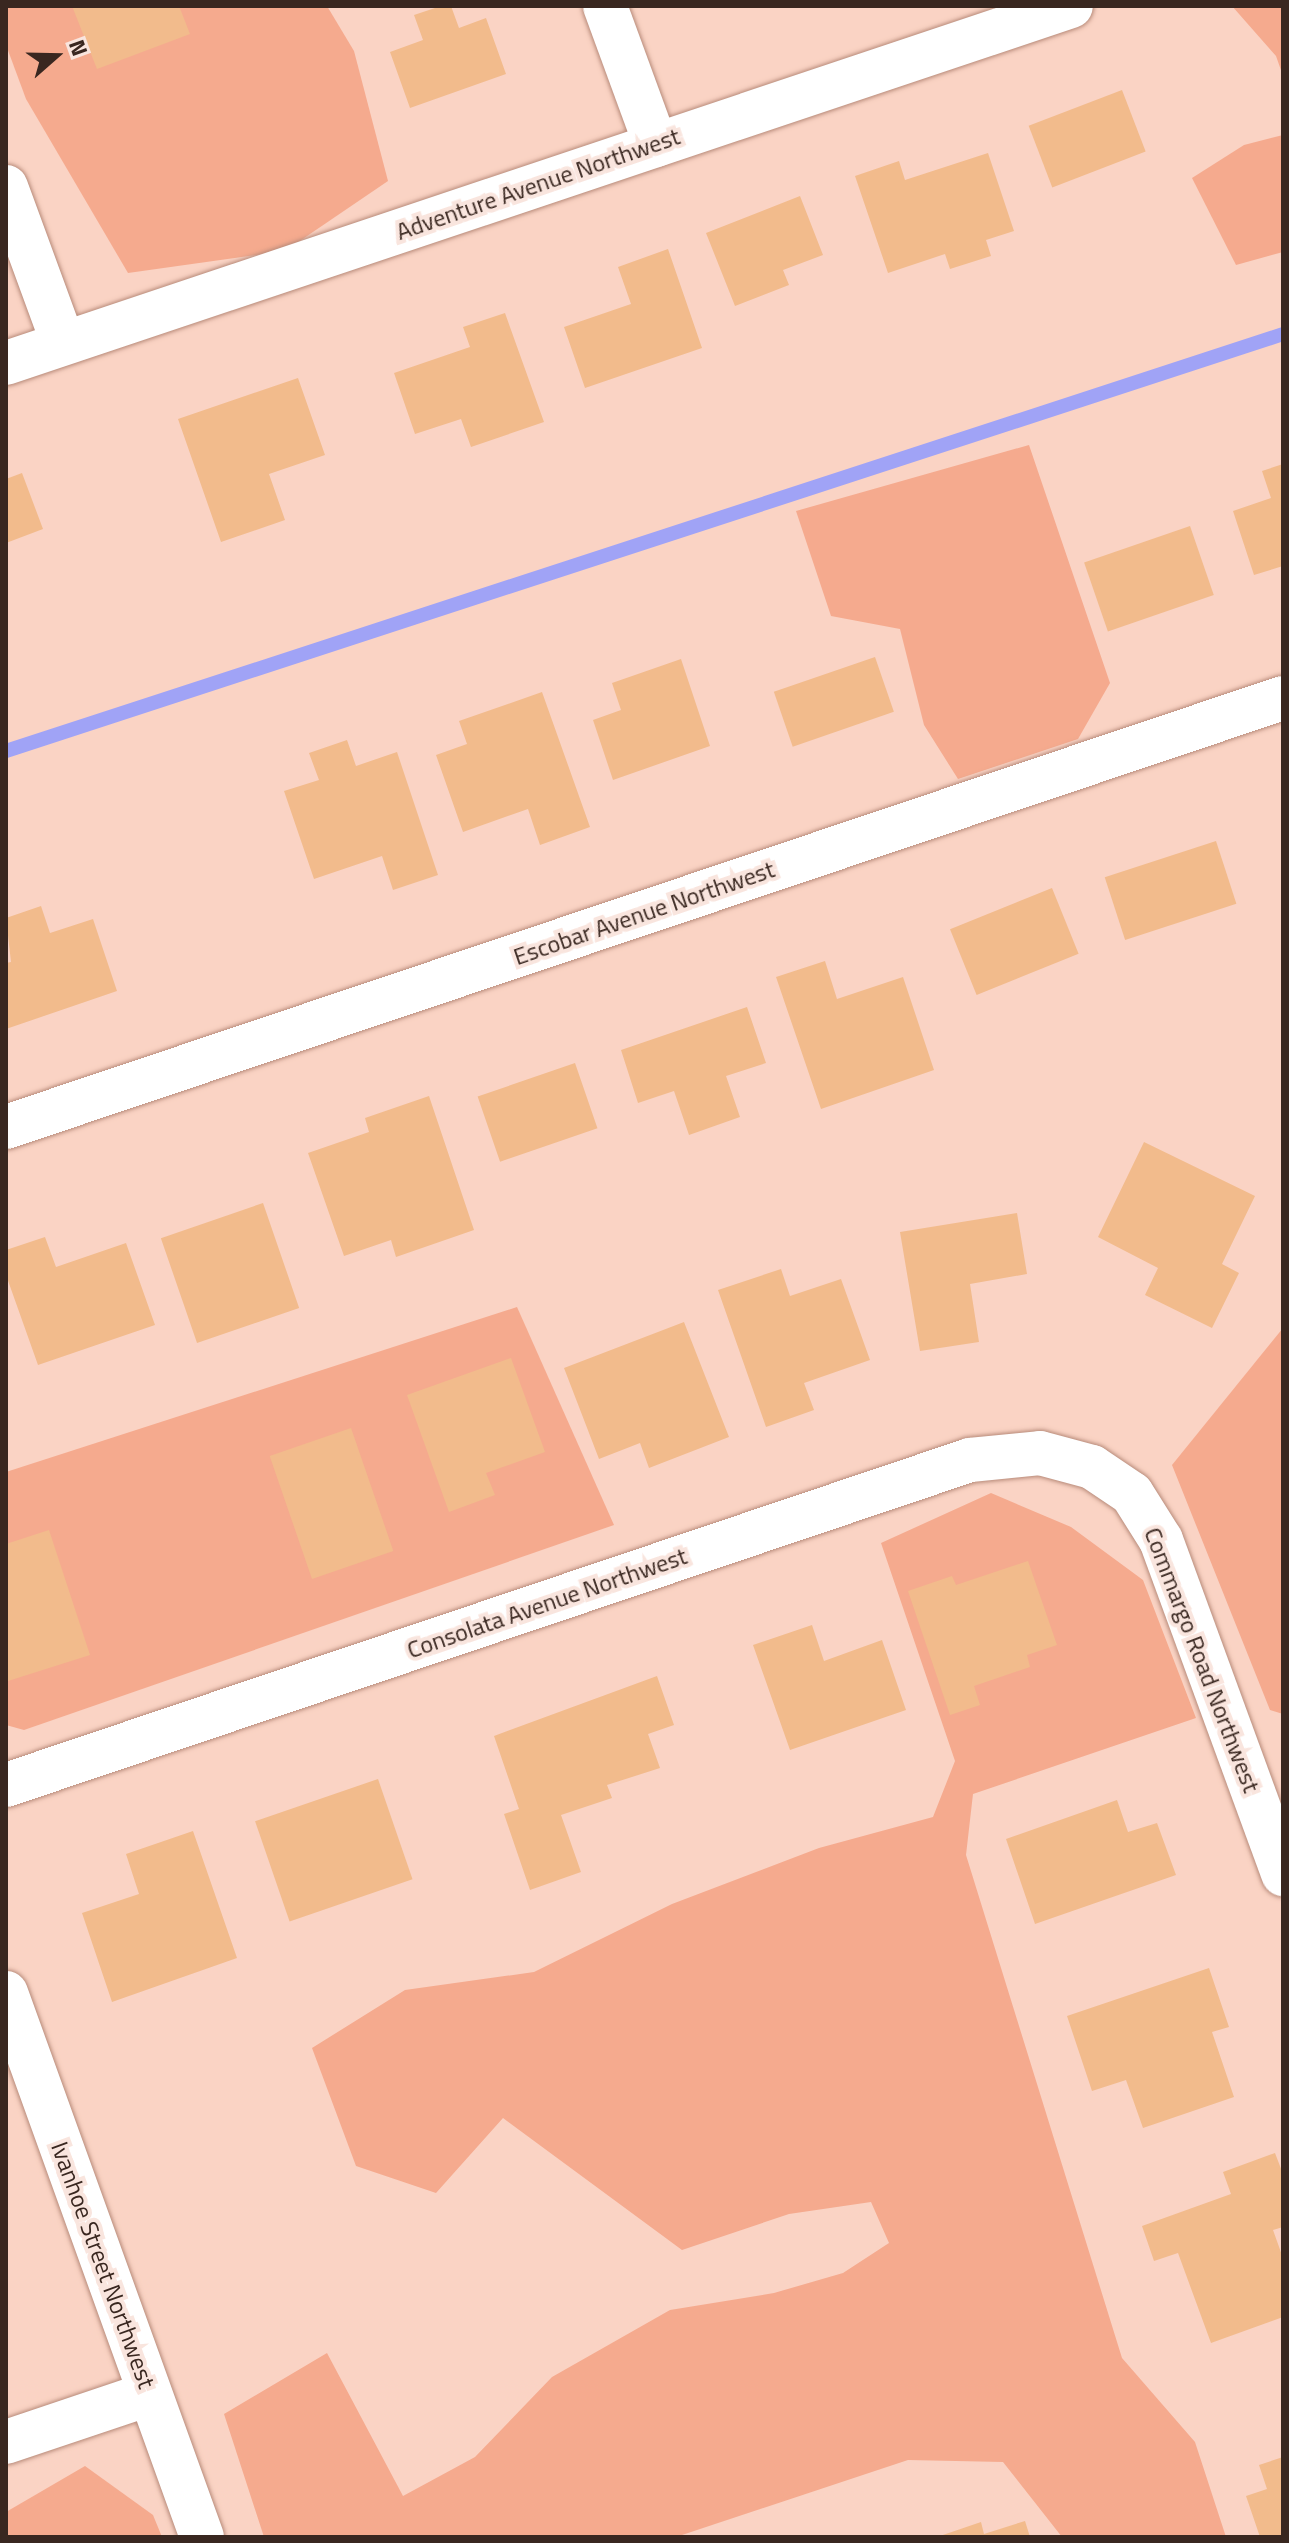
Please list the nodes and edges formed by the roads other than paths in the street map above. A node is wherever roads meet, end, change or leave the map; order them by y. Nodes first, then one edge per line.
1 (605, 6) edge
2 (1071, 6) edge
3 (656, 145) junction
4 (6, 187) edge
5 (63, 343) junction
6 (6, 363) edge
7 (1283, 698) edge
8 (6, 1127) edge
9 (1092, 1467) joint
10 (6, 1785) edge
11 (1283, 1874) edge
12 (6, 1993) edge
13 (149, 2394) junction
14 (6, 2442) edge
15 (202, 2537) edge

1 - 3 street
2 - 3 street, Adventure Avenue Northwest
3 - 5 street, Adventure Avenue Northwest
4 - 5 street
5 - 6 street, Adventure Avenue Northwest
7 - 8 street, Escobar Avenue Northwest
9 - 10 street, Consolata Avenue Northwest
9 - 11 street, Commargo Road Northwest
12 - 13 street, Ivanhoe Street Northwest
13 - 14 street
13 - 15 street, Ivanhoe Street Northwest

